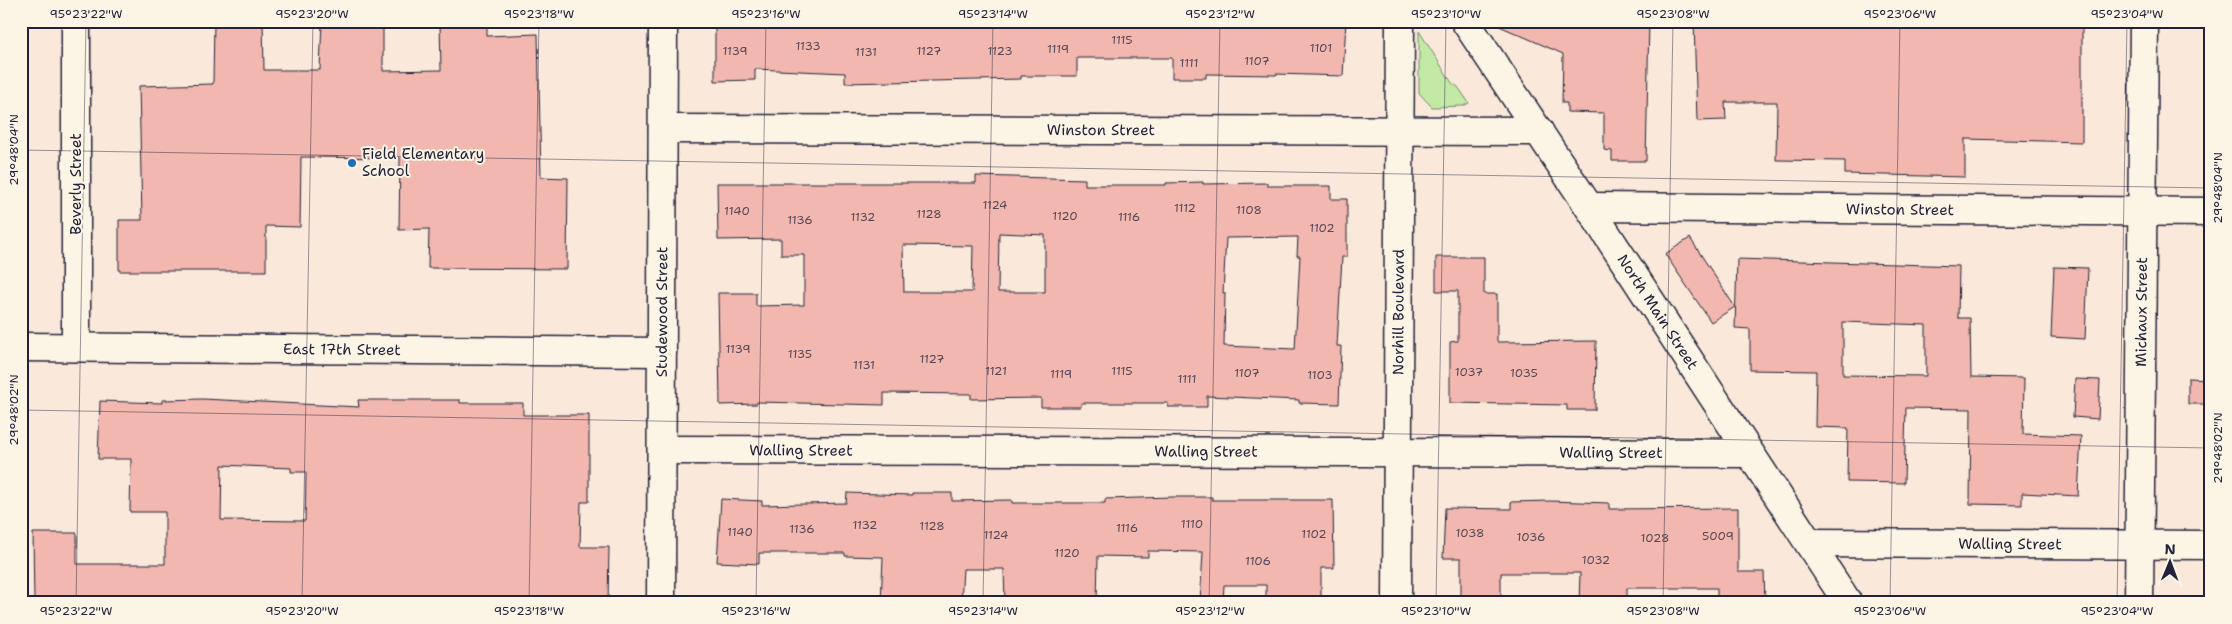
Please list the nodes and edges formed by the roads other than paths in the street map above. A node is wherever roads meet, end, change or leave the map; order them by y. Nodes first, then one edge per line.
1 (76, 21) edge
2 (663, 21) edge
3 (1400, 21) edge
4 (1465, 21) edge
5 (2144, 21) edge
6 (663, 129) junction
7 (1400, 131) junction
8 (1539, 131) junction
9 (1589, 207) junction
10 (2141, 211) junction
11 (2211, 212) edge
12 (21, 347) edge
13 (76, 347) junction
14 (662, 352) junction
15 (662, 450) junction
16 (1399, 451) junction
17 (1749, 452) junction
18 (1809, 543) junction
19 (2140, 544) junction
20 (2211, 545) edge
21 (662, 603) edge
22 (1397, 603) edge
23 (1848, 603) edge
24 (2138, 603) edge

1 - 13 street, Beverly Street
2 - 6 street, Studewood Street
3 - 7 street, Norhill Boulevard
4 - 8 street, North Main Street
5 - 10 street, Michaux Street
6 - 7 street, Winston Street
6 - 14 street, Studewood Street
7 - 8 street, Winston Street
7 - 16 street, Norhill Boulevard
8 - 9 street, North Main Street
9 - 10 street, Winston Street
9 - 17 street, North Main Street
10 - 11 street, Winston Street
10 - 19 street, Michaux Street
12 - 13 street, East 17th Street
13 - 14 street, East 17th Street
14 - 15 street, Studewood Street
15 - 16 street, Walling Street
15 - 21 street, Studewood Street
16 - 17 street, Walling Street
16 - 22 street, Norhill Boulevard
17 - 18 street, North Main Street
18 - 19 street, Walling Street
18 - 23 street, North Main Street
19 - 20 street, Walling Street
19 - 24 street, Michaux Street

